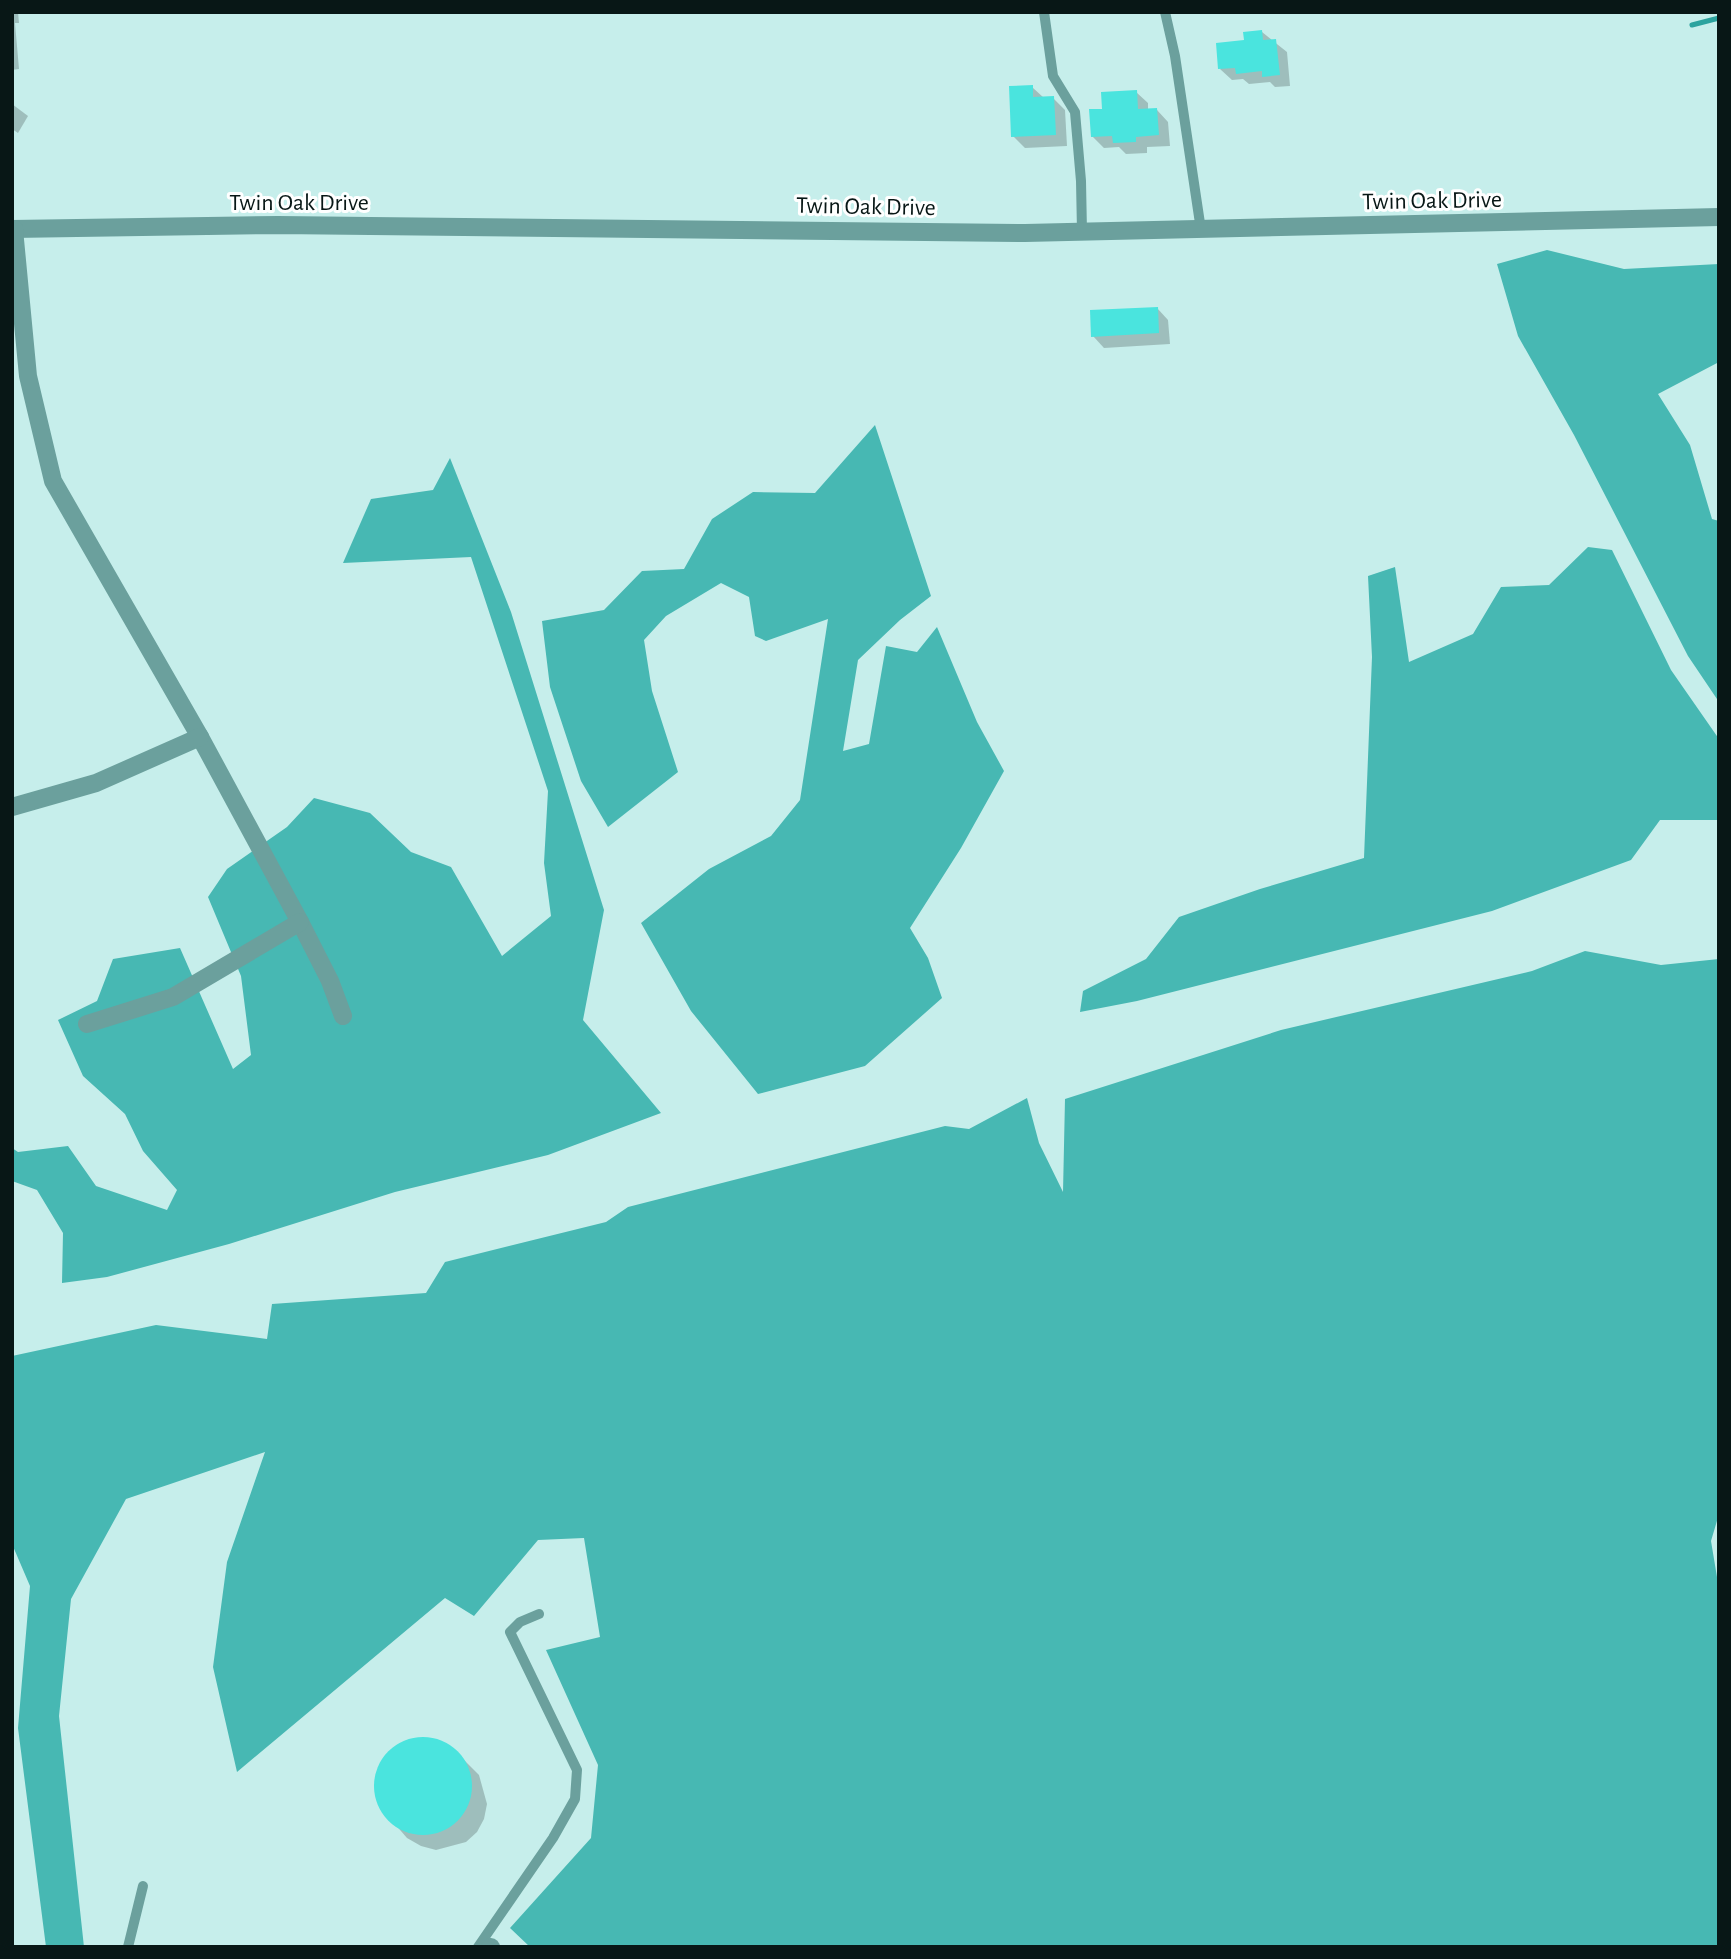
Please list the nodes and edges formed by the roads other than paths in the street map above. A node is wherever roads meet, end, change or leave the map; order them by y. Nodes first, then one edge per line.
1 (1045, 12) edge
2 (1165, 12) edge
3 (1719, 217) edge
4 (13, 229) edge
5 (1201, 230) junction
6 (1082, 232) junction
7 (200, 737) junction
8 (12, 807) edge
9 (300, 922) junction
10 (343, 1016) dead end
11 (87, 1024) dead end
12 (539, 1614) dead end
13 (143, 1886) dead end
14 (128, 1947) edge
15 (478, 1947) edge

1 - 6 lane
2 - 5 lane
3 - 5 street, Twin Oak Drive
4 - 6 street, Twin Oak Drive
4 - 7 street
5 - 6 street, Twin Oak Drive
7 - 8 street
7 - 9 street
9 - 10 street
9 - 11 street
12 - 15 lane
13 - 14 lane

